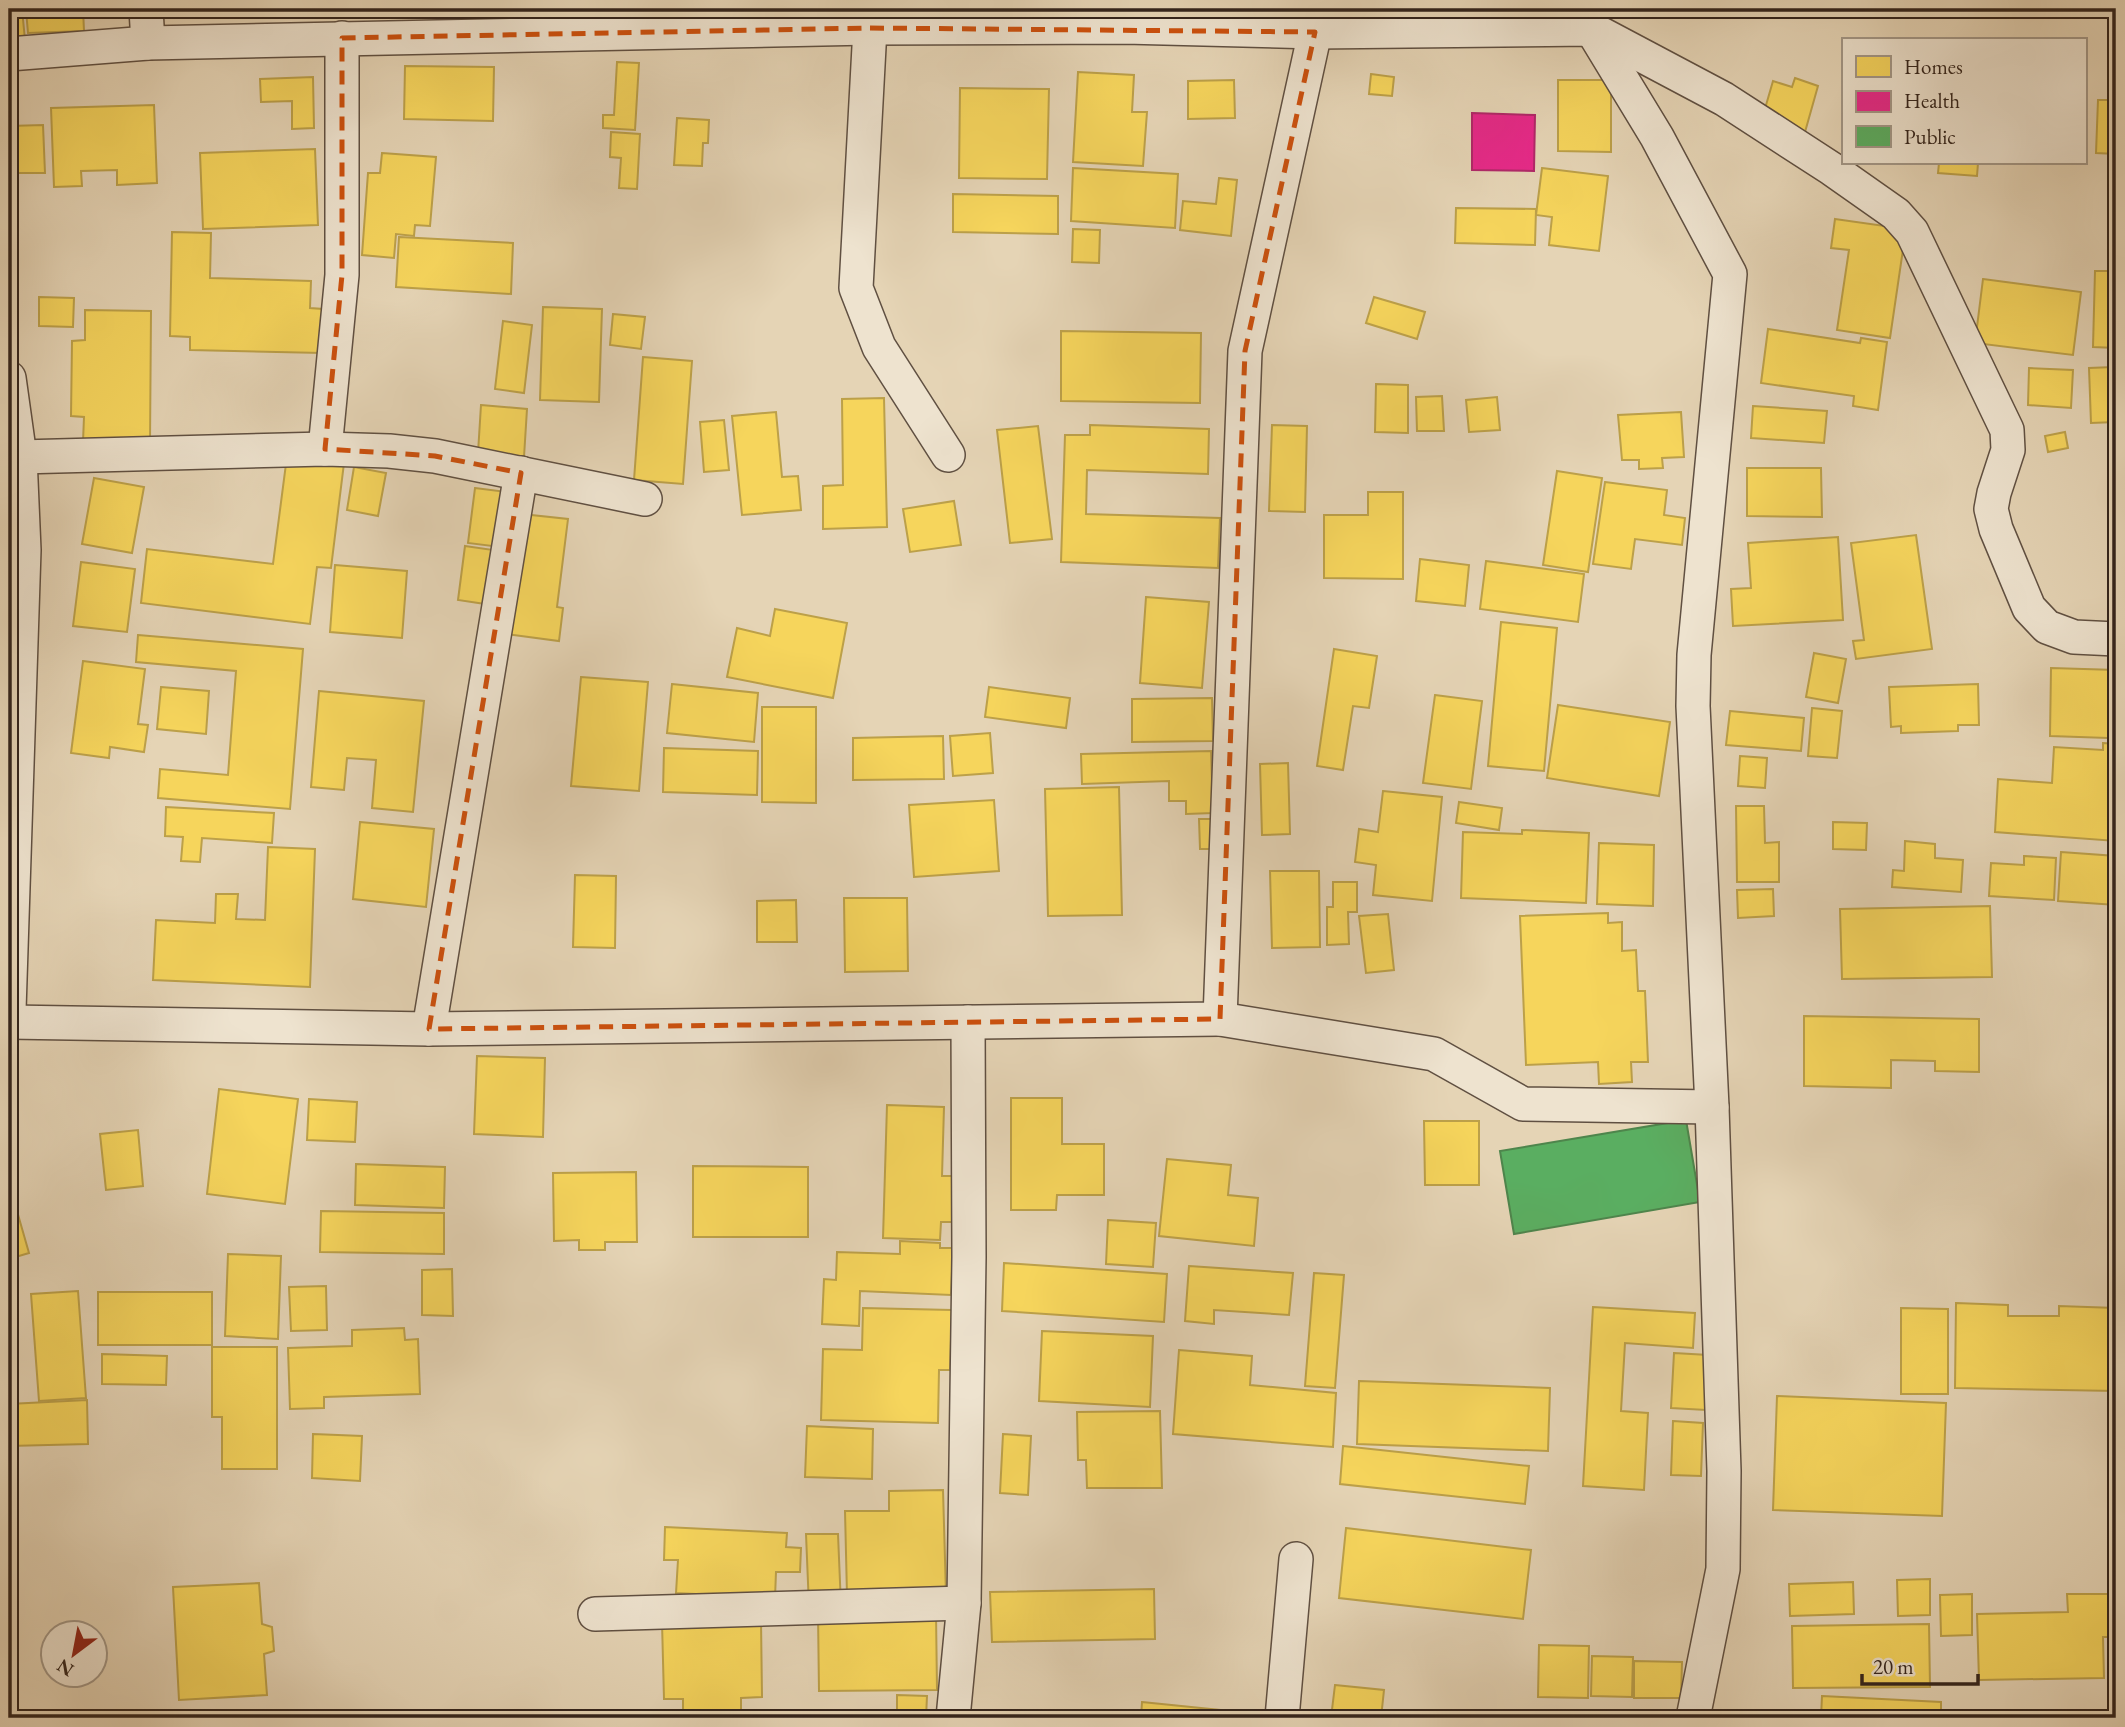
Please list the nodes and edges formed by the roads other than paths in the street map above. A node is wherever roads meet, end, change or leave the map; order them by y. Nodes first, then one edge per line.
1 (146, 9) edge
2 (1125, 18) edge
3 (1593, 19) edge
4 (870, 28) junction
5 (1315, 32) junction
6 (342, 38) junction
7 (148, 43) junction
8 (9, 54) edge
9 (9, 378) edge
10 (325, 449) junction
11 (948, 455) dead end
12 (20, 457) junction
13 (520, 473) junction
14 (645, 499) dead end
15 (2116, 639) edge
16 (9, 1010) edge
17 (1220, 1019) junction
18 (9, 1022) edge
19 (968, 1022) junction
20 (429, 1029) junction
21 (1712, 1107) junction
22 (1296, 1559) dead end
23 (964, 1603) junction
24 (595, 1614) dead end
25 (953, 1718) edge
26 (1282, 1718) edge
27 (1693, 1718) edge

1 - 7 street
2 - 4 street
2 - 5 street
3 - 5 street
3 - 15 street
3 - 21 street
4 - 6 street
4 - 11 street
5 - 17 street
6 - 7 street
6 - 10 street
7 - 8 street
9 - 12 street
10 - 12 street
10 - 13 street
12 - 16 street
13 - 14 street
13 - 20 street
17 - 19 street
17 - 21 street
18 - 20 street
19 - 20 street
19 - 23 street
21 - 27 street
22 - 26 street
23 - 24 street
23 - 25 street

